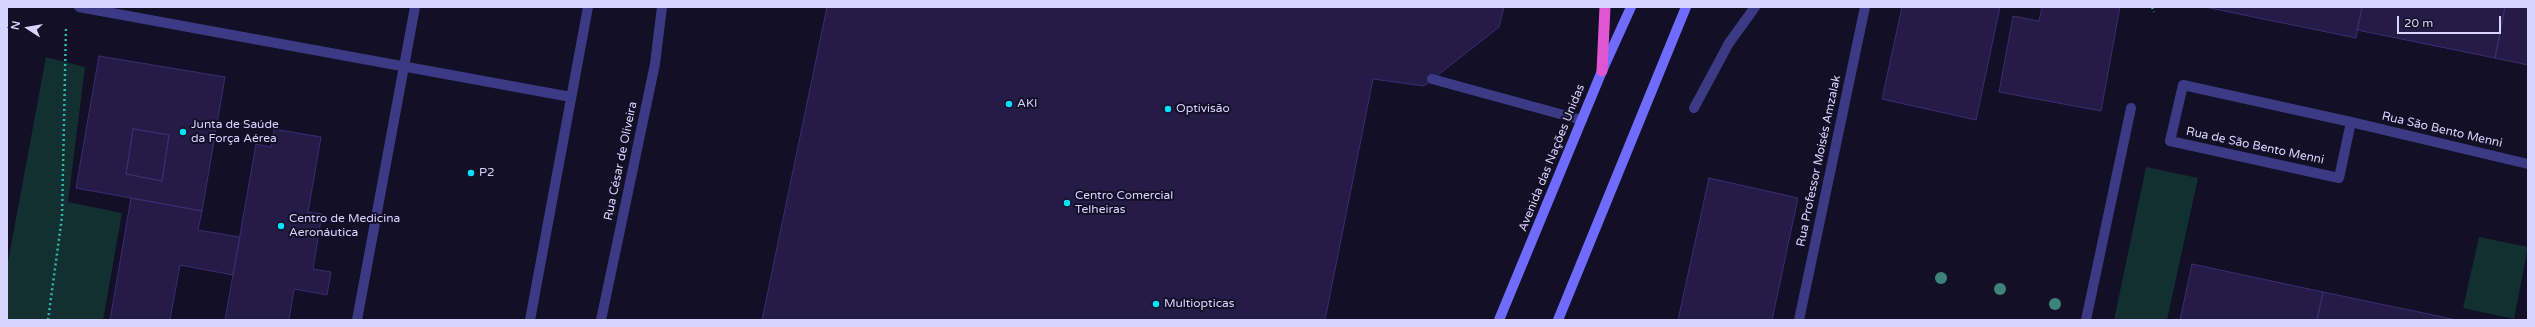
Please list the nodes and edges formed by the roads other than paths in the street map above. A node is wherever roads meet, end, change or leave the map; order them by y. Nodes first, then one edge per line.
1 (79, 7) edge
2 (415, 7) edge
3 (588, 7) edge
4 (662, 7) edge
5 (1605, 7) edge
6 (1631, 7) edge
7 (1686, 7) edge
8 (1755, 7) edge
9 (1865, 7) edge
10 (404, 66) junction
11 (1602, 71) junction
12 (1432, 79) dead end
13 (571, 97) junction
14 (1694, 108) dead end
15 (2131, 108) dead end
16 (1582, 120) junction
17 (2351, 122) junction
18 (2528, 164) edge
19 (357, 320) edge
20 (530, 320) edge
21 (601, 320) edge
22 (1499, 320) edge
23 (1558, 320) edge
24 (1799, 320) edge
25 (2086, 320) edge

1 - 10 street
2 - 10 street
3 - 13 street
4 - 21 street, Rua César de Oliveira
5 - 11 highway
6 - 11 main road, Avenida das Nações Unidas
7 - 23 main road
8 - 14 street
9 - 24 street, Rua Professor Moisés Amzalak
10 - 13 street
10 - 19 street
11 - 16 main road, Avenida das Nações Unidas
12 - 16 street
13 - 20 street
15 - 25 street
16 - 22 main road, Avenida das Nações Unidas
17 - 17 street, Rua de São Bento Menni
17 - 18 street, Rua São Bento Menni

